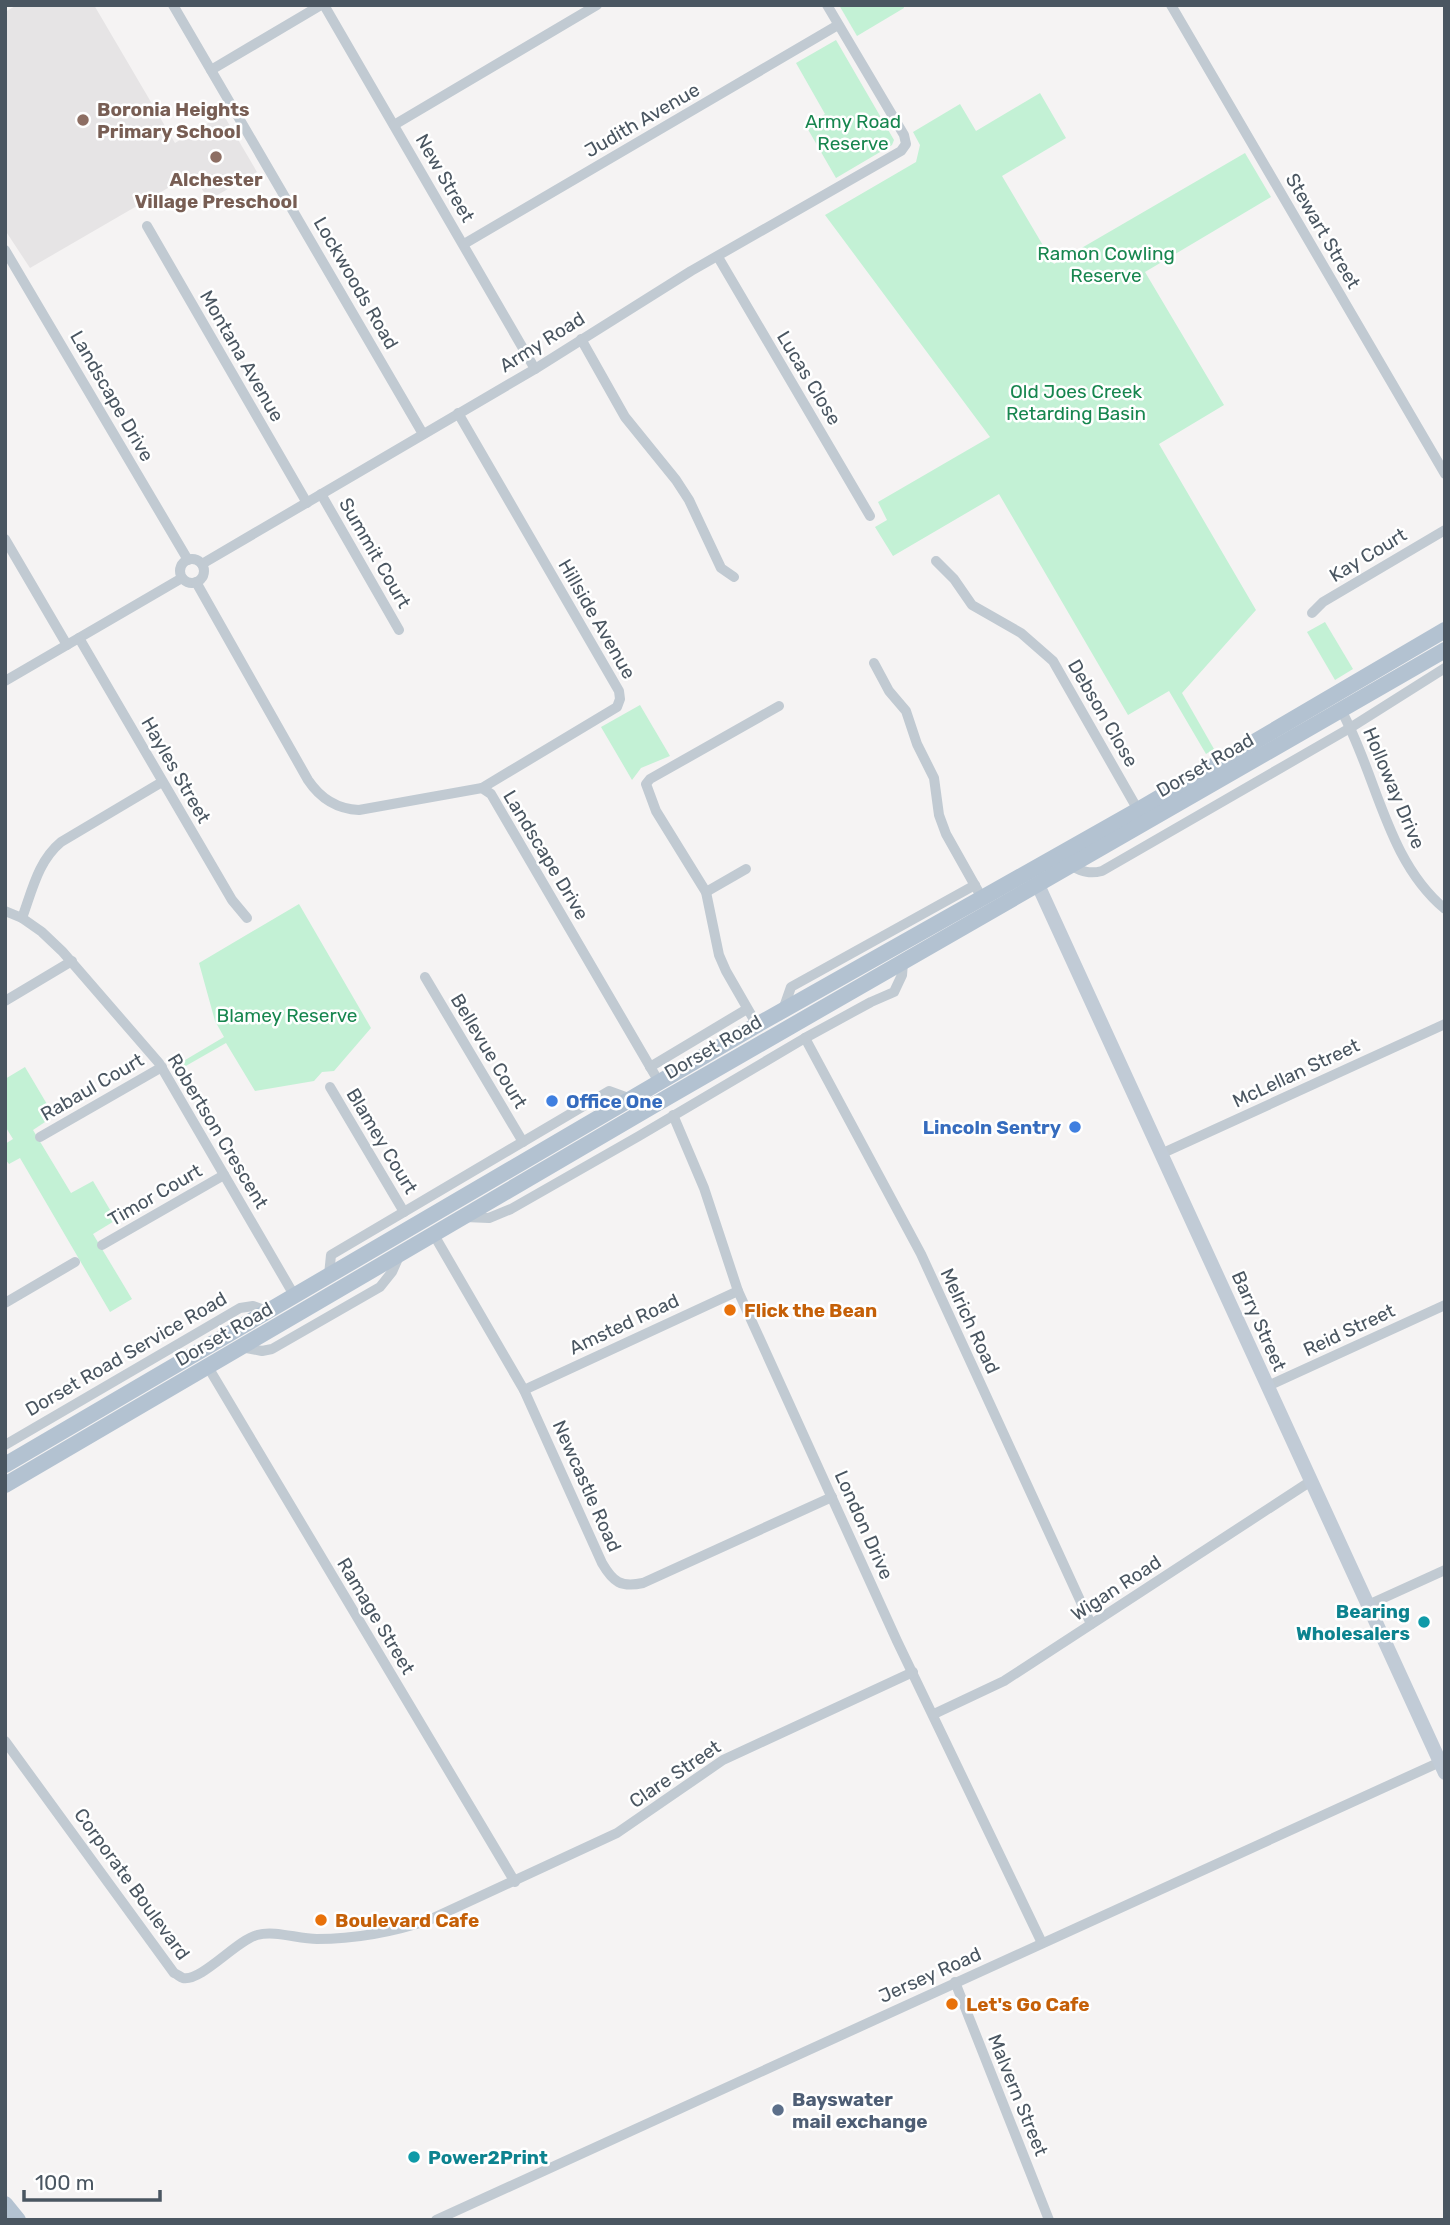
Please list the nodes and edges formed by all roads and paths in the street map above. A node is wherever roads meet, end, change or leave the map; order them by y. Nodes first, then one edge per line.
1 (173, 5) edge
2 (323, 5) edge
3 (597, 5) edge
4 (827, 5) edge
5 (1171, 5) edge
6 (838, 25) junction
7 (211, 70) junction
8 (394, 125) junction
9 (147, 226) dead end
10 (464, 244) junction
11 (5, 250) edge
12 (718, 257) junction
13 (581, 339) junction
14 (535, 369) junction
15 (458, 413) junction
16 (424, 434) junction
17 (1445, 474) edge
18 (321, 494) junction
19 (307, 503) junction
20 (870, 516) dead end
21 (1445, 530) edge
22 (5, 539) edge
23 (188, 559) junction
24 (936, 561) dead end
25 (202, 564) junction
26 (734, 577) dead end
27 (183, 578) junction
28 (197, 582) junction
29 (1312, 613) dead end
30 (399, 630) dead end
31 (1445, 630) edge
32 (79, 638) junction
33 (66, 645) junction
34 (1445, 650) edge
35 (874, 663) dead end
36 (1445, 668) edge
37 (5, 681) edge
38 (779, 706) dead end
39 (1341, 710) junction
40 (1350, 728) junction
41 (162, 782) junction
42 (482, 788) junction
43 (1138, 810) junction
44 (1072, 866) junction
45 (746, 869) dead end
46 (1031, 870) junction
47 (1038, 885) junction
48 (978, 891) junction
49 (706, 892) junction
50 (1445, 909) edge
51 (5, 911) edge
52 (22, 918) junction
53 (247, 918) dead end
54 (888, 951) junction
55 (72, 961) junction
56 (903, 963) junction
57 (425, 977) dead end
58 (5, 1001) edge
59 (747, 1009) junction
60 (783, 1010) junction
61 (1445, 1024) edge
62 (757, 1025) junction
63 (805, 1038) junction
64 (162, 1067) junction
65 (650, 1067) junction
66 (659, 1082) junction
67 (330, 1087) dead end
68 (668, 1097) junction
69 (631, 1099) junction
70 (673, 1115) junction
71 (40, 1137) dead end
72 (523, 1142) junction
73 (1163, 1153) junction
74 (503, 1154) junction
75 (224, 1175) junction
76 (484, 1184) junction
77 (404, 1212) junction
78 (465, 1217) junction
79 (434, 1235) junction
80 (102, 1245) dead end
81 (401, 1254) junction
82 (75, 1262) dead end
83 (328, 1275) junction
84 (738, 1291) junction
85 (294, 1295) junction
86 (5, 1303) edge
87 (1445, 1305) edge
88 (267, 1311) junction
89 (304, 1311) junction
90 (241, 1348) junction
91 (198, 1352) junction
92 (208, 1367) junction
93 (1268, 1386) junction
94 (524, 1390) junction
95 (80, 1422) junction
96 (99, 1430) junction
97 (5, 1445) edge
98 (5, 1465) edge
99 (1311, 1481) junction
100 (5, 1485) edge
101 (832, 1497) junction
102 (1445, 1570) edge
103 (1368, 1605) junction
104 (1090, 1625) junction
105 (913, 1672) junction
106 (934, 1714) junction
107 (5, 1741) edge
108 (1442, 1767) edge
109 (515, 1882) junction
110 (459, 1907) joint
111 (1042, 1943) junction
112 (955, 1982) junction
113 (5, 2204) edge
114 (18, 2220) edge
115 (436, 2220) edge
116 (1049, 2220) edge

1 - 7 street, Lockwoods Road
2 - 7 street
2 - 8 street, New Street
3 - 8 street
4 - 6 street
5 - 17 street, Stewart Street
6 - 10 street, Judith Avenue
6 - 12 street, Army Road
7 - 16 street, Lockwoods Road
8 - 10 street, New Street
9 - 19 street, Montana Avenue
10 - 14 street, New Street
11 - 23 street, Landscape Drive
12 - 13 street, Army Road
12 - 20 street, Lucas Close
13 - 14 street, Army Road
13 - 26 street
14 - 15 street, Army Road
15 - 16 street, Army Road
15 - 42 street, Hillside Avenue
16 - 18 street, Army Road
18 - 19 street, Army Road
18 - 30 street, Summit Court
19 - 25 street, Army Road
21 - 29 street, Kay Court
22 - 33 street
23 - 25 street
23 - 27 street
24 - 43 street, Debson Close
25 - 28 street
27 - 28 street
27 - 32 street
28 - 42 street, Landscape Drive
31 - 43 main road, Dorset Road
32 - 33 street
32 - 41 street, Hayles Street
33 - 37 street
34 - 39 main road, Dorset Road
35 - 48 street
36 - 40 street
38 - 49 street
39 - 40 street, Holloway Drive
39 - 44 main road, Dorset Road
40 - 44 street
40 - 50 street, Holloway Drive
41 - 52 street
41 - 53 street, Hayles Street
42 - 65 street, Landscape Drive
43 - 46 main road, Dorset Road
44 - 47 main road, Dorset Road
45 - 49 street
46 - 47 main road
46 - 48 main road, Dorset Road
47 - 56 main road, Dorset Road
47 - 73 main road, Barry Street
48 - 54 main road, Dorset Road
48 - 60 street
49 - 59 street
51 - 52 street, Robertson Crescent
52 - 55 street, Robertson Crescent
54 - 56 main road
54 - 60 main road, Dorset Road
55 - 58 street
55 - 64 street, Robertson Crescent
56 - 63 street
56 - 68 main road, Dorset Road
57 - 72 street, Bellevue Court
59 - 62 street
59 - 65 street
60 - 62 main road, Dorset Road
61 - 73 street, McLellan Street
62 - 66 main road, Dorset Road
63 - 70 street
63 - 104 street, Melrich Road
64 - 71 street, Rabaul Court
64 - 75 street, Robertson Crescent
65 - 66 street, Landscape Drive
66 - 68 main road
66 - 69 main road, Dorset Road
67 - 77 street, Blamey Court
68 - 78 main road, Dorset Road
69 - 72 street
69 - 76 main road, Dorset Road
70 - 78 street
70 - 84 street, London Drive
72 - 74 street
73 - 93 main road, Barry Street
74 - 76 street
74 - 77 street
75 - 80 street, Timor Court
75 - 85 street, Robertson Crescent
76 - 83 main road, Dorset Road
77 - 83 street
78 - 79 main road, Dorset Road
79 - 81 main road, Dorset Road
79 - 94 street, Newcastle Road
81 - 89 main road, Dorset Road
81 - 90 street
82 - 86 street
83 - 85 main road, Dorset Road
84 - 94 street, Amsted Road
84 - 101 street, London Drive
85 - 88 main road, Dorset Road
85 - 89 main road
87 - 93 street, Reid Street
88 - 91 main road, Dorset Road
88 - 97 street, Dorset Road Service Road
89 - 90 main road, Dorset Road
90 - 92 main road, Dorset Road
91 - 92 main road
91 - 95 main road, Dorset Road
92 - 96 main road, Dorset Road
92 - 109 street, Ramage Street
93 - 99 main road, Barry Street
94 - 101 street, Newcastle Road
95 - 96 main road
95 - 98 main road, Dorset Road
96 - 100 main road, Dorset Road
99 - 103 main road, Barry Street
99 - 104 street, Wigan Road
101 - 105 street, London Drive
102 - 103 street
103 - 108 main road, Barry Street
104 - 106 street, Wigan Road
105 - 106 street, London Drive
105 - 109 street, Clare Street
106 - 111 street, London Drive
107 - 110 street, Corporate Boulevard
108 - 111 street, Jersey Road
109 - 110 street, Clare Street
111 - 112 street, Jersey Road
112 - 115 street, Jersey Road
112 - 116 street, Malvern Street
113 - 114 main road

